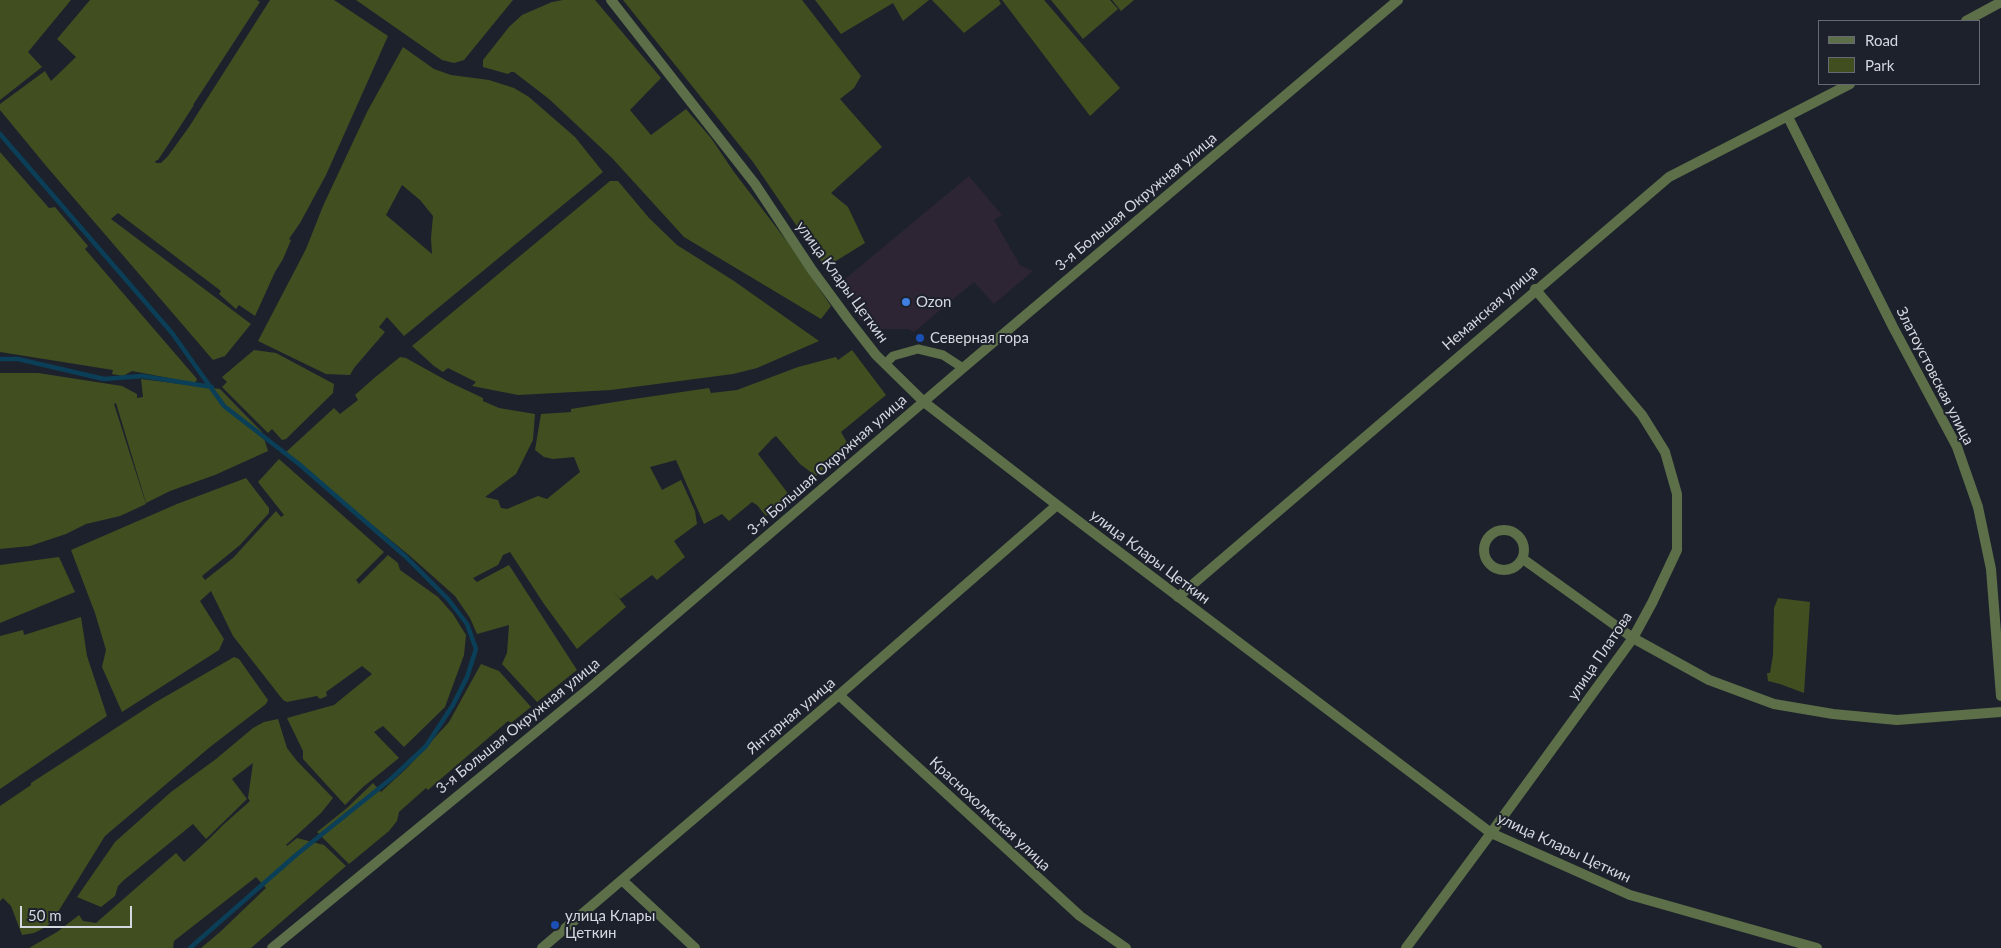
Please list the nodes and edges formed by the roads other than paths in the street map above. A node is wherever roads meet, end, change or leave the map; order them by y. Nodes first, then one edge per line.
1 (611, 0) edge
2 (1398, 0) edge
3 (2001, 2) edge
4 (1968, 20) edge
5 (1848, 85) edge
6 (1788, 117) junction
7 (1535, 289) junction
8 (885, 364) junction
9 (963, 368) junction
10 (924, 402) junction
11 (1057, 505) junction
12 (1523, 559) junction
13 (1178, 597) junction
14 (1633, 638) junction
15 (839, 695) junction
16 (2001, 696) edge
17 (2001, 712) edge
18 (1492, 833) junction
19 (622, 880) junction
20 (272, 948) edge
21 (542, 948) edge
22 (695, 948) edge
23 (1126, 948) edge
24 (1406, 948) edge
25 (1817, 948) edge

1 - 8 street, улица Клары Цеткин
2 - 9 street, 3-я Большая Окружная улица
3 - 4 street
5 - 6 street, Неманская улица
6 - 7 street, Неманская улица
6 - 16 street, Златоустовская улица
7 - 13 street, Неманская улица
7 - 14 street, улица Платова
8 - 9 lane
8 - 10 street, улица Клары Цеткин
9 - 10 street, 3-я Большая Окружная улица
10 - 11 street, улица Клары Цеткин
10 - 20 street, 3-я Большая Окружная улица
11 - 13 street, улица Клары Цеткин
11 - 15 street, Янтарная улица
12 - 12 street
12 - 14 street
13 - 18 street, улица Клары Цеткин
14 - 17 street
14 - 18 street, улица Платова
15 - 19 street, Янтарная улица
15 - 23 street, Краснохолмская улица
18 - 24 street, улица Платова
18 - 25 street, улица Клары Цеткин
19 - 21 street, Янтарная улица
19 - 22 street

